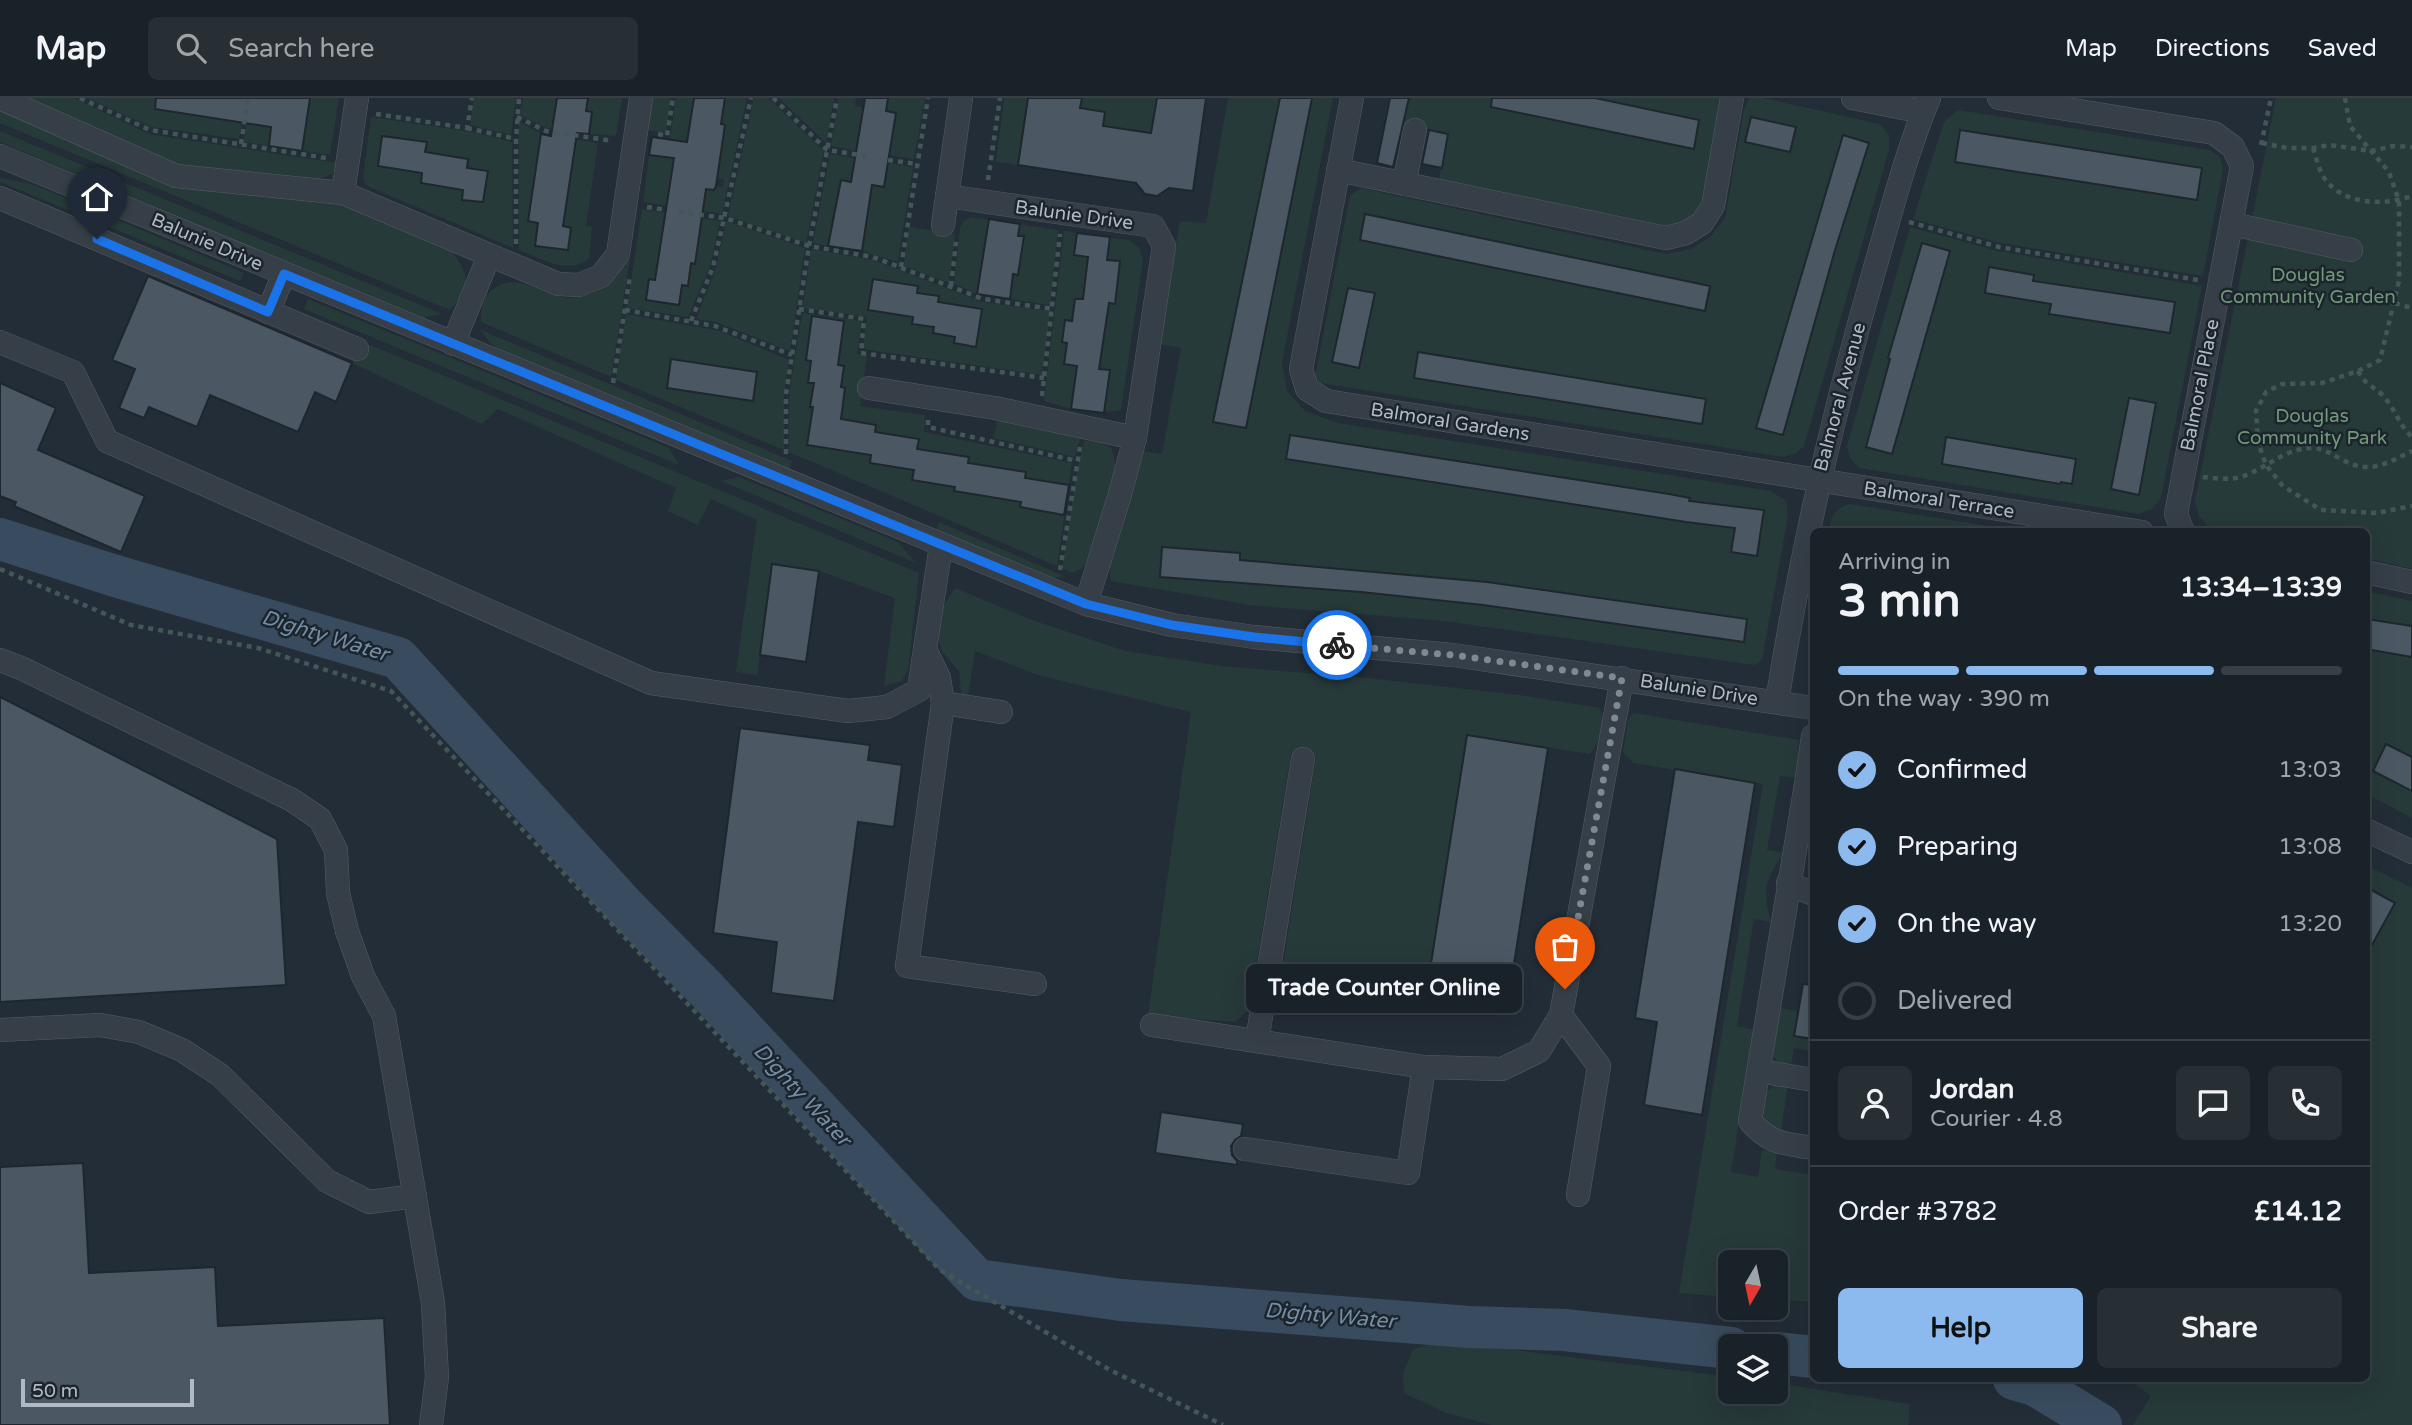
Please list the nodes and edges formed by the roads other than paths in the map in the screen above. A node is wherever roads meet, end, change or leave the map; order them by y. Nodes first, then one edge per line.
1 (0, 98) edge
2 (641, 98) edge
3 (961, 98) edge
4 (1352, 98) edge
5 (1732, 98) edge
6 (1853, 98) edge
7 (1999, 98) edge
8 (356, 104) edge
9 (1926, 105) edge
10 (1415, 130) dead end
11 (0, 156) edge
12 (1338, 170) junction
13 (1404, 184) junction
14 (343, 193) junction
15 (947, 196) junction
16 (0, 198) edge
17 (943, 225) dead end
18 (2232, 225) junction
19 (2351, 250) dead end
20 (489, 256) junction
21 (284, 274) junction
22 (268, 312) junction
23 (0, 342) edge
24 (453, 344) junction
25 (357, 349) dead end
26 (869, 388) dead end
27 (1135, 438) junction
28 (1818, 481) junction
29 (2117, 528) edge
30 (2181, 528) edge
31 (941, 546) junction
32 (2370, 573) edge
33 (2412, 582) edge
34 (1086, 604) junction
35 (925, 649) junction
36 (0, 660) edge
37 (1622, 678) junction
38 (1777, 702) junction
39 (943, 703) junction
40 (1810, 708) edge
41 (1000, 712) dead end
42 (1303, 759) dead end
43 (1810, 778) edge
44 (2370, 832) edge
45 (2412, 852) edge
46 (1788, 883) junction
47 (1810, 893) edge
48 (1035, 984) dead end
49 (1560, 1014) junction
50 (1153, 1025) dead end
51 (0, 1030) edge
52 (1257, 1041) junction
53 (1424, 1067) junction
54 (1759, 1071) junction
55 (1810, 1080) edge
56 (1810, 1147) edge
57 (1245, 1149) dead end
58 (1578, 1195) dead end
59 (415, 1196) junction
60 (431, 1425) edge

1 - 14 street
2 - 20 street
3 - 15 street
4 - 12 street, Balmoral Gardens
5 - 13 street
6 - 9 street
7 - 18 street, Balmoral Place
8 - 14 street
9 - 28 street, Balmoral Avenue
10 - 13 street
11 - 21 street, Balunie Drive
12 - 13 street
12 - 28 street, Balmoral Gardens
14 - 20 street
15 - 17 street
15 - 27 street, Balunie Drive
16 - 22 street
18 - 19 street
18 - 30 street, Balmoral Place
20 - 24 street
21 - 22 street
21 - 24 street, Balunie Drive
22 - 25 street
23 - 35 street
24 - 31 street, Balunie Drive
26 - 27 street
27 - 34 street, Balunie Drive
28 - 29 street, Balmoral Terrace
28 - 38 street, Balmoral Avenue
31 - 34 street, Balunie Drive
31 - 35 street
32 - 33 street
34 - 37 street, Balunie Drive
35 - 39 street
36 - 59 street
37 - 38 street, Balunie Drive
37 - 49 street
38 - 40 street, Balunie Drive
39 - 41 street
39 - 48 street
42 - 52 street
43 - 46 street
44 - 45 street
46 - 47 street
46 - 54 street
49 - 53 street
49 - 58 street
50 - 52 street
51 - 59 street
52 - 53 street
53 - 57 street
54 - 55 street
54 - 56 street
59 - 60 street

